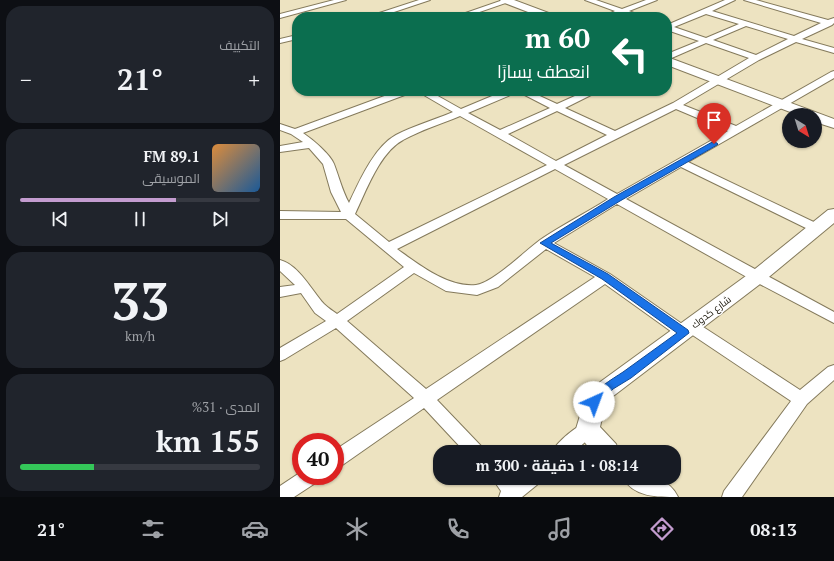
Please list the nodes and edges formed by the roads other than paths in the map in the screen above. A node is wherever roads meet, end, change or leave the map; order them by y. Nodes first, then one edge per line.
1 (342, 0) edge
2 (426, 0) edge
3 (507, 0) edge
4 (589, 0) edge
5 (653, 0) edge
6 (731, 0) edge
7 (748, 0) edge
8 (622, 11) junction
9 (705, 11) junction
10 (388, 12) edge
11 (474, 12) edge
12 (537, 12) edge
13 (625, 12) edge
14 (282, 14) edge
15 (292, 19) edge
16 (831, 22) edge
17 (745, 24) junction
18 (672, 25) edge
19 (672, 28) edge
20 (292, 38) edge
21 (794, 39) junction
22 (280, 41) edge
23 (708, 41) junction
24 (834, 51) edge
25 (672, 55) edge
26 (756, 58) junction
27 (672, 63) edge
28 (834, 74) edge
29 (718, 80) junction
30 (393, 96) edge
31 (431, 96) edge
32 (500, 96) edge
33 (532, 96) edge
34 (583, 96) edge
35 (782, 104) junction
36 (676, 105) junction
37 (557, 108) junction
38 (792, 108) edge
39 (460, 112) junction
40 (822, 120) edge
41 (834, 124) edge
42 (280, 127) edge
43 (736, 130) junction
44 (295, 132) junction
45 (500, 134) junction
46 (615, 135) junction
47 (312, 145) junction
48 (280, 149) edge
49 (681, 163) junction
50 (556, 166) junction
51 (617, 199) junction
52 (280, 215) edge
53 (349, 215) junction
54 (827, 222) edge
55 (544, 243) junction
56 (388, 248) junction
57 (280, 264) edge
58 (413, 267) junction
59 (605, 277) junction
60 (757, 277) junction
61 (304, 288) junction
62 (280, 292) edge
63 (834, 318) edge
64 (337, 321) junction
65 (688, 330) junction
66 (280, 355) edge
67 (834, 371) edge
68 (426, 399) junction
69 (801, 399) junction
70 (588, 429) junction
71 (469, 445) edge
72 (569, 445) edge
73 (601, 445) edge
74 (344, 454) edge
75 (296, 485) edge
76 (505, 485) edge
77 (523, 485) edge
78 (647, 485) edge
79 (511, 495) edge
80 (280, 496) edge
81 (665, 497) edge
82 (731, 497) edge

1 - 14 street
2 - 10 street
3 - 11 street
3 - 12 street
4 - 8 street
5 - 8 street
6 - 9 street
7 - 16 street
8 - 13 street
9 - 17 street
9 - 18 street
14 - 15 street
16 - 21 street
17 - 21 street
17 - 23 street
19 - 23 street
20 - 22 street
21 - 24 street
21 - 26 street
23 - 25 street
23 - 26 street
26 - 29 street
27 - 29 street
28 - 35 street
29 - 35 street
29 - 36 street
30 - 44 street
31 - 39 street
32 - 39 street
33 - 37 street
34 - 37 street
35 - 38 street
35 - 43 street
36 - 43 street
36 - 46 street
37 - 45 street
37 - 46 street
39 - 45 street
39 - 53 street
40 - 41 street
42 - 44 street
43 - 49 street
44 - 47 street
45 - 50 street
46 - 50 street
47 - 48 street
47 - 53 street
49 - 51 street
49 - 54 street
50 - 51 street
50 - 56 street
51 - 55 street
51 - 60 street
52 - 53 street
53 - 56 street
54 - 60 street, شارع كدوك
55 - 58 street
55 - 59 street
56 - 58 street
57 - 61 street
58 - 64 street
59 - 65 street
59 - 68 street
60 - 63 street
60 - 65 street, شارع كدوك
61 - 62 street
61 - 64 street
64 - 66 street
64 - 68 street
65 - 69 street
65 - 70 street, شارع كدوك
67 - 69 street
68 - 71 street
68 - 74 street
69 - 82 street
70 - 72 street
70 - 73 street
75 - 80 street
76 - 79 street
77 - 79 street
78 - 81 street

